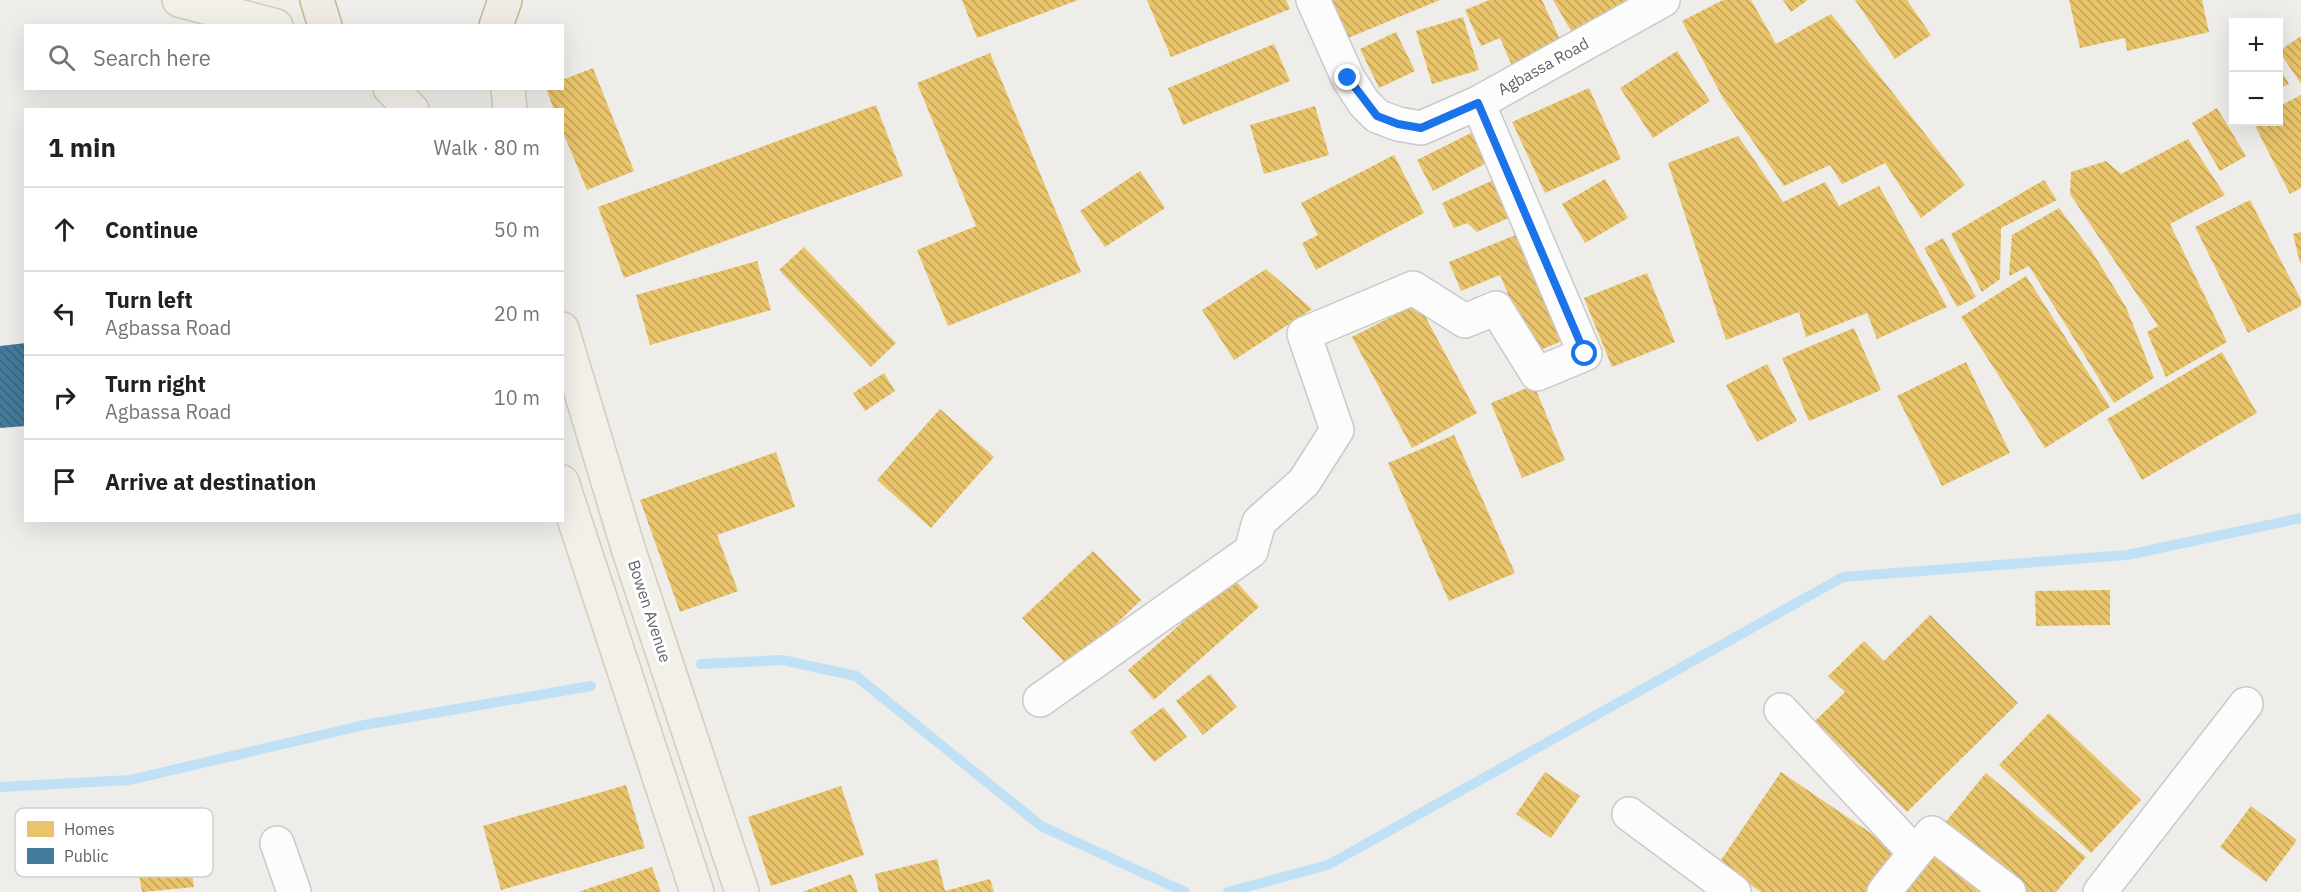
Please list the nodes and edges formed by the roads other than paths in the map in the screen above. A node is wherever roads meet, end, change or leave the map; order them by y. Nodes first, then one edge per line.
1 (179, 0) edge
2 (317, 0) edge
3 (1313, 0) edge
4 (1663, 0) edge
5 (269, 24) edge
6 (324, 24) edge
7 (392, 90) edge
8 (508, 90) edge
9 (1478, 103) junction
10 (410, 108) edge
11 (510, 108) edge
12 (564, 336) edge
13 (564, 488) edge
14 (1040, 700) dead end
15 (2246, 704) dead end
16 (1781, 710) dead end
17 (1629, 814) dead end
18 (277, 843) dead end
19 (1915, 852) junction
20 (294, 892) edge
21 (697, 892) edge
22 (742, 892) edge
23 (1734, 892) edge
24 (1884, 892) edge
25 (2008, 892) edge
26 (2100, 892) edge

1 - 5 main road
2 - 6 highway
3 - 9 street, Agbassa Road
4 - 9 street, Agbassa Road
7 - 10 main road
8 - 11 main road
9 - 14 street
12 - 22 main road, Bowen Avenue
13 - 21 main road
15 - 26 street
16 - 19 street
17 - 23 street
18 - 20 street
19 - 24 street
19 - 25 street

